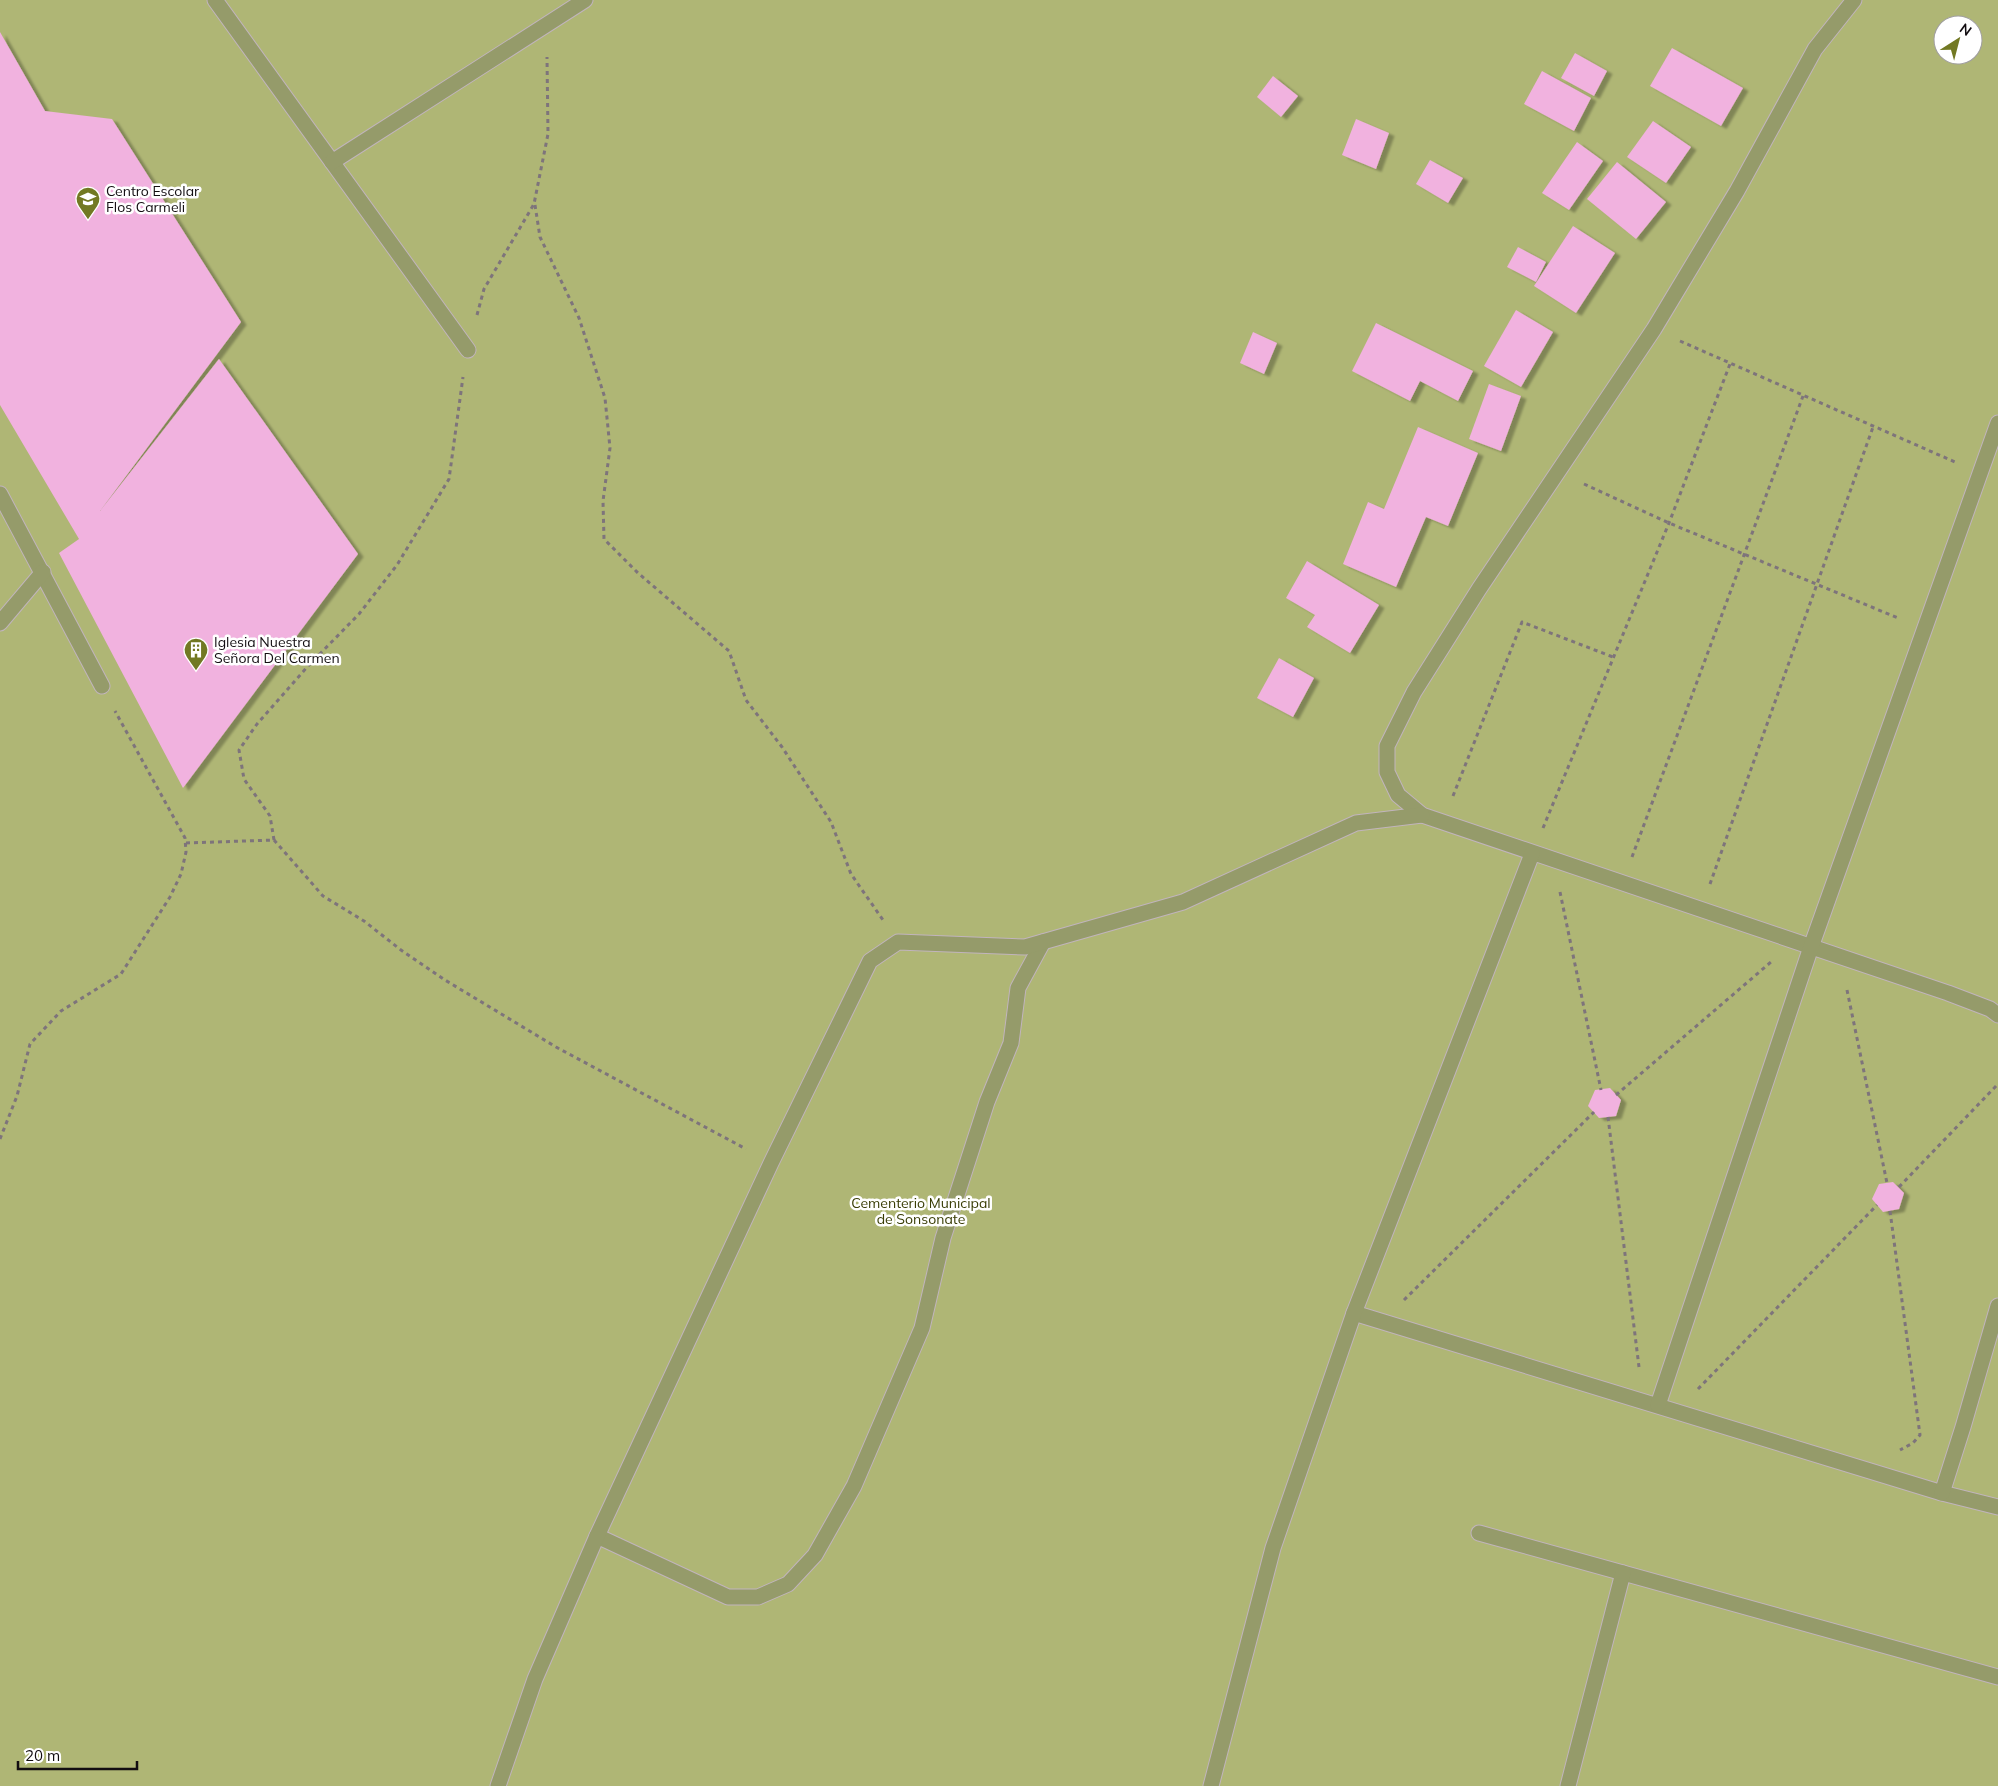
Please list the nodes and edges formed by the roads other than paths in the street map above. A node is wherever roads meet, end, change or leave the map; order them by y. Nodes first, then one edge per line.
1 (215, 0) edge
2 (1854, 0) edge
3 (577, 2) edge
4 (332, 162) junction
5 (468, 350) road end
6 (1998, 424) edge
7 (0, 494) edge
8 (43, 572) junction
9 (0, 624) edge
10 (102, 686) road end
11 (1422, 815) junction
12 (1532, 854) junction
13 (1043, 942) junction
14 (1811, 947) junction
15 (1998, 1016) edge
16 (1998, 1306) edge
17 (1354, 1313) junction
18 (1658, 1405) junction
19 (1942, 1493) junction
20 (1998, 1508) edge
21 (1479, 1532) dead end
22 (597, 1536) junction
23 (1623, 1574) junction
24 (1998, 1677) edge
25 (498, 1786) edge
26 (1211, 1786) edge
27 (1568, 1786) edge

1 - 4 street
2 - 11 street
3 - 4 street
4 - 5 street
6 - 14 street
7 - 8 street
8 - 9 street
8 - 10 street
11 - 12 street
11 - 13 street
12 - 14 street
12 - 17 street
13 - 22 street
13 - 22 street
14 - 15 street
14 - 18 street
16 - 19 street
17 - 18 street
17 - 26 street
18 - 19 street
19 - 20 street
21 - 23 street
22 - 25 street
23 - 24 street
23 - 27 street

